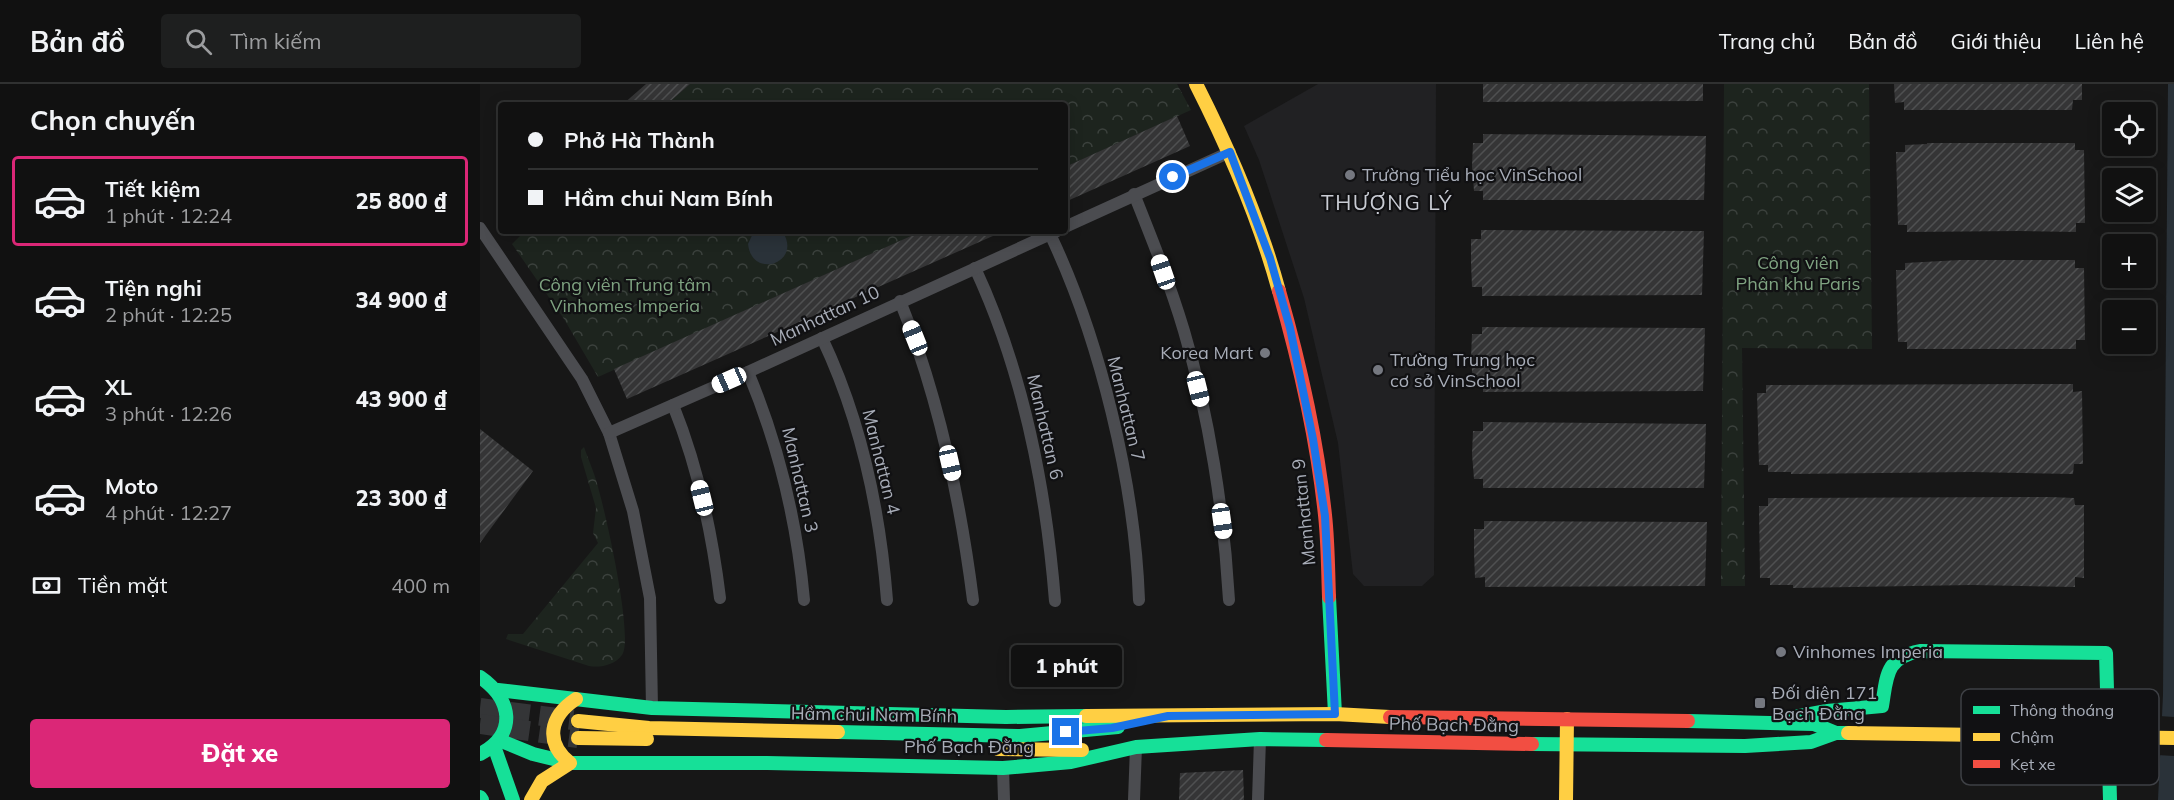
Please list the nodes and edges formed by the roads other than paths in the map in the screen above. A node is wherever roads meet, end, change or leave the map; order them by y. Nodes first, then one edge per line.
1 (1196, 84) edge
2 (1230, 152) junction
3 (1134, 194) junction
4 (1068, 226) edge
5 (480, 228) edge
6 (1051, 234) edge
7 (1053, 234) edge
8 (975, 268) junction
9 (900, 301) junction
10 (822, 338) junction
11 (748, 372) junction
12 (673, 405) junction
13 (609, 433) junction
14 (720, 598) dead end
15 (804, 600) dead end
16 (887, 600) dead end
17 (973, 600) dead end
18 (1139, 600) dead end
19 (1229, 600) dead end
20 (1055, 601) dead end
21 (480, 677) edge
22 (2107, 689) edge
23 (498, 690) junction
24 (576, 699) junction
25 (652, 708) junction
26 (1335, 714) junction
27 (1168, 716) junction
28 (1568, 719) junction
29 (578, 721) tunnel mouth
30 (1767, 722) junction
31 (1842, 733) junction
32 (1961, 735) edge
33 (578, 738) tunnel mouth
34 (2159, 738) edge
35 (2174, 738) edge
36 (1260, 739) junction
37 (496, 743) junction
38 (1568, 746) junction
39 (1136, 747) junction
40 (480, 754) edge
41 (570, 763) junction
42 (1004, 768) junction
43 (2110, 785) edge
44 (513, 800) edge
45 (531, 800) edge
46 (1004, 800) edge
47 (1134, 800) edge
48 (1258, 800) edge
49 (1566, 800) edge
50 (2110, 800) edge

1 - 2 main road, Manhattan 9
2 - 3 street
2 - 26 main road, Manhattan 9
3 - 4 street
3 - 19 street
5 - 13 street
6 - 8 street, Manhattan 10
7 - 18 street, Manhattan 7
8 - 9 street, Manhattan 10
8 - 20 street, Manhattan 6
9 - 10 street, Manhattan 10
9 - 17 street
10 - 11 street, Manhattan 10
10 - 16 street, Manhattan 4
11 - 12 street, Manhattan 10
11 - 15 street, Manhattan 3
12 - 13 street, Manhattan 10
12 - 14 street
13 - 25 street
21 - 23 main road
22 - 30 main road
23 - 24 main road, Phố Bạch Đằng
23 - 37 main road
24 - 25 main road, Phố Bạch Đằng
24 - 41 main road
25 - 27 main road, Phố Bạch Đằng
26 - 27 main road, Phố Bạch Đằng
26 - 28 main road, Phố Bạch Đằng
27 - 29 main road, Hầm chui Nam Bính
28 - 30 main road, Phố Bạch Đằng
28 - 38 main road
30 - 31 main road, Phố Bạch Đằng
31 - 32 main road, Phố Bạch Đằng, bridge
31 - 38 main road, Phố Bạch Đằng
33 - 39 main road, Hầm chui Nam Bính
34 - 35 main road, Phố Bạch Đằng, bridge
36 - 38 main road, Phố Bạch Đằng
36 - 39 main road, Phố Bạch Đằng
36 - 48 street
37 - 40 main road
37 - 41 main road, Phố Bạch Đằng
37 - 44 main road
38 - 49 main road
39 - 42 main road, Phố Bạch Đằng
39 - 47 street
41 - 42 main road, Phố Bạch Đằng
41 - 45 main road
42 - 46 street
43 - 50 main road

